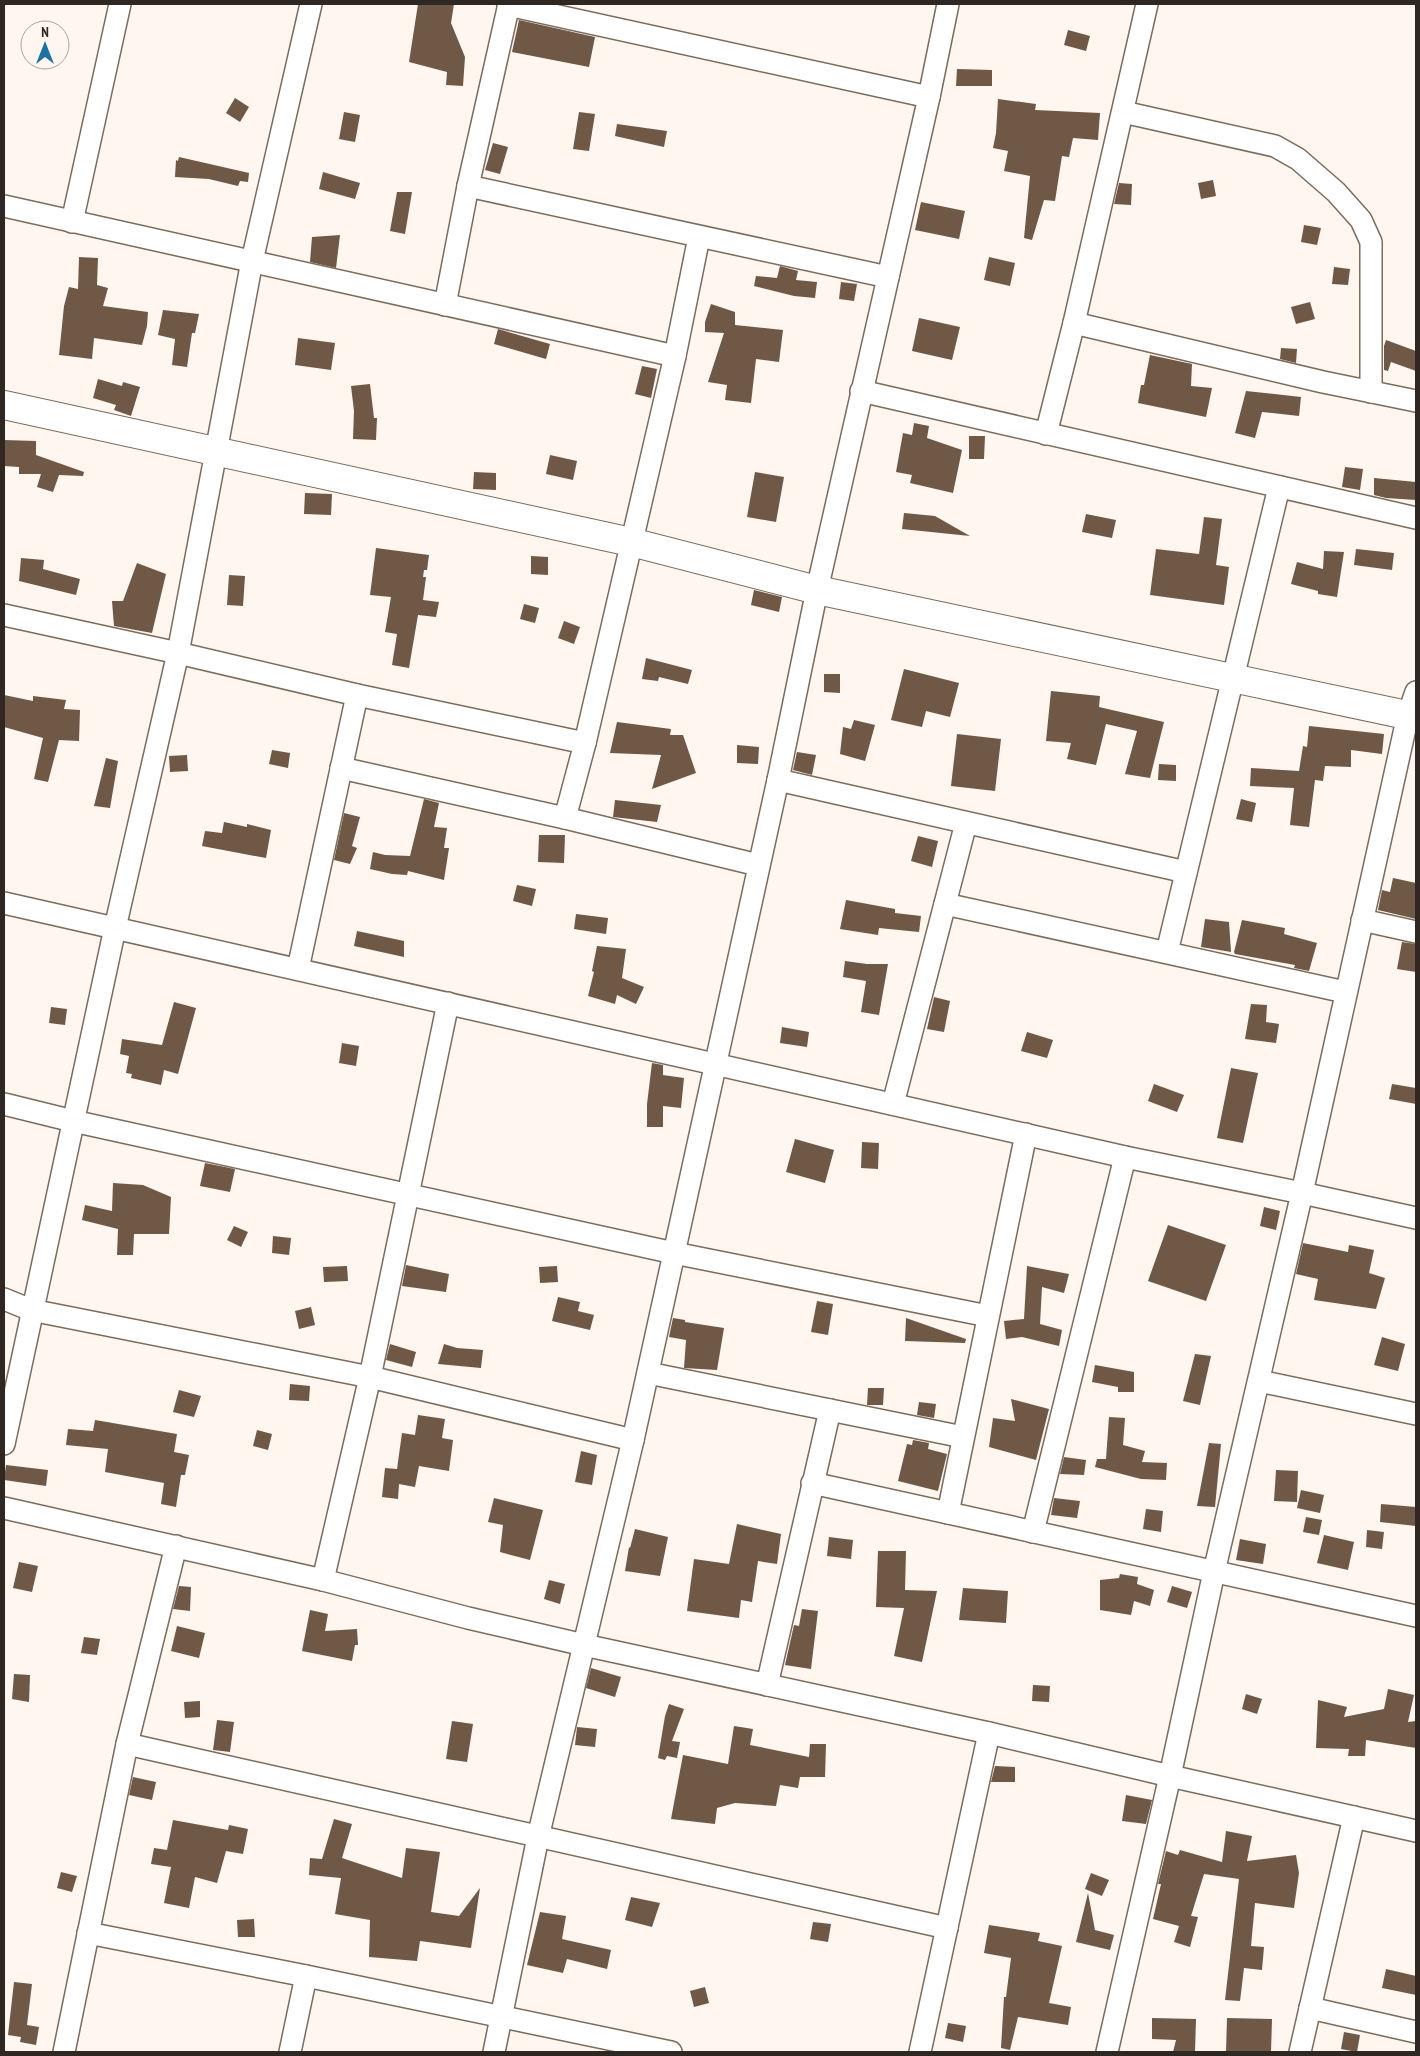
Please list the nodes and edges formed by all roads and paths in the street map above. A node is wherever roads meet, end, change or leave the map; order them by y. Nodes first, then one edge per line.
1 (120, 4) edge
2 (311, 4) edge
3 (948, 4) edge
4 (1147, 4) edge
5 (509, 5) edge
6 (929, 97) junction
7 (1123, 112) junction
8 (468, 186) junction
9 (4, 206) edge
10 (72, 222) junction
11 (700, 237) junction
12 (252, 261) junction
13 (888, 277) junction
14 (445, 306) junction
15 (1074, 323) junction
16 (675, 356) junction
17 (861, 391) junction
18 (1371, 392) junction
19 (1416, 401) edge
20 (4, 405) edge
21 (1046, 434) junction
22 (214, 452) junction
23 (1279, 487) junction
24 (1416, 518) edge
25 (631, 542) junction
26 (817, 590) junction
27 (4, 616) edge
28 (178, 653) junction
29 (1232, 678) junction
30 (357, 695) junction
31 (1413, 708) edge
32 (585, 743) junction
33 (341, 768) junction
34 (778, 780) junction
35 (565, 818) junction
36 (966, 823) junction
37 (758, 865) junction
38 (1186, 872) junction
39 (4, 903) edge
40 (945, 904) junction
41 (1362, 920) junction
42 (115, 928) junction
43 (1416, 932) edge
44 (1166, 952) junction
45 (298, 969) junction
46 (1345, 992) junction
47 (448, 1003) junction
48 (716, 1064) junction
49 (4, 1104) edge
50 (893, 1104) junction
51 (73, 1121) junction
52 (1026, 1134) junction
53 (1125, 1157) junction
54 (1302, 1192) junction
55 (408, 1194) junction
56 (1416, 1218) edge
57 (674, 1253) junction
58 (4, 1299) edge
59 (32, 1310) junction
60 (988, 1316) junction
61 (648, 1373) junction
62 (370, 1377) junction
63 (1259, 1381) junction
64 (830, 1410) junction
65 (1416, 1414) edge
66 (963, 1437) junction
67 (633, 1440) junction
68 (4, 1444) edge
69 (812, 1483) junction
70 (4, 1508) edge
71 (948, 1513) junction
72 (1033, 1532) junction
73 (176, 1546) junction
74 (1214, 1572) junction
75 (323, 1580) junction
76 (1416, 1616) edge
77 (584, 1645) junction
78 (767, 1685) junction
79 (989, 1732) junction
80 (128, 1744) junction
81 (1170, 1776) junction
82 (1354, 1817) junction
83 (1416, 1831) edge
84 (538, 1837) junction
85 (947, 1928) junction
86 (88, 1933) junction
87 (306, 1976) junction
88 (1310, 2008) junction
89 (502, 2018) junction
90 (1416, 2032) edge
91 (64, 2052) edge
92 (290, 2052) edge
93 (494, 2052) edge
94 (671, 2052) edge
95 (920, 2052) edge
96 (1107, 2052) edge
97 (1300, 2052) edge

1 - 10 street
2 - 12 street
3 - 6 street
4 - 7 street
5 - 6 street
5 - 8 street
6 - 13 street
7 - 15 street
7 - 18 street
8 - 11 street
8 - 14 street
9 - 10 street
10 - 12 street
11 - 13 street
11 - 16 street
12 - 14 street
12 - 22 street
13 - 17 street
14 - 16 street
15 - 18 street
15 - 21 street
16 - 25 street
17 - 21 street
17 - 26 street
18 - 19 street
20 - 22 street
21 - 23 street
22 - 25 street
22 - 28 street
23 - 24 street
23 - 29 street
25 - 26 street
25 - 32 street
26 - 29 street
26 - 34 street
27 - 28 street
28 - 30 street
28 - 42 street
29 - 31 street
29 - 38 street
30 - 32 street
30 - 33 street
31 - 41 street
32 - 35 street
33 - 35 street
33 - 45 street
34 - 36 street
34 - 37 street
35 - 37 street
36 - 38 street
36 - 40 street
37 - 48 street
38 - 44 street
39 - 42 street
40 - 44 street
40 - 50 street
41 - 43 street
41 - 46 street
42 - 45 street
42 - 51 street
44 - 46 street
45 - 47 street
46 - 54 street
47 - 48 street
47 - 55 street
48 - 50 street
48 - 57 street
49 - 51 street
50 - 52 street
51 - 55 street
51 - 59 street
52 - 53 street
52 - 60 street
53 - 54 street
53 - 72 street
54 - 56 street
54 - 63 street
55 - 57 street
55 - 62 street
57 - 60 street
57 - 61 street
58 - 59 street
59 - 62 street
59 - 68 street
60 - 66 street
61 - 64 street
61 - 67 street
62 - 67 street
62 - 75 street
63 - 65 street
63 - 74 street
64 - 66 street
64 - 69 street
66 - 71 street
67 - 77 street
69 - 71 street
69 - 78 street
70 - 73 street
71 - 72 street
72 - 74 street
73 - 75 street
73 - 80 street
74 - 76 street
74 - 81 street
75 - 77 street
77 - 78 street
77 - 84 street
78 - 79 street
79 - 81 street
79 - 85 street
80 - 84 street
80 - 86 street
81 - 82 street
81 - 96 street
82 - 83 street
82 - 88 street
84 - 85 street
84 - 89 street
85 - 95 street
86 - 87 street
86 - 91 street
87 - 89 street
87 - 92 street
88 - 90 street
88 - 97 street
89 - 93 street
89 - 94 street

